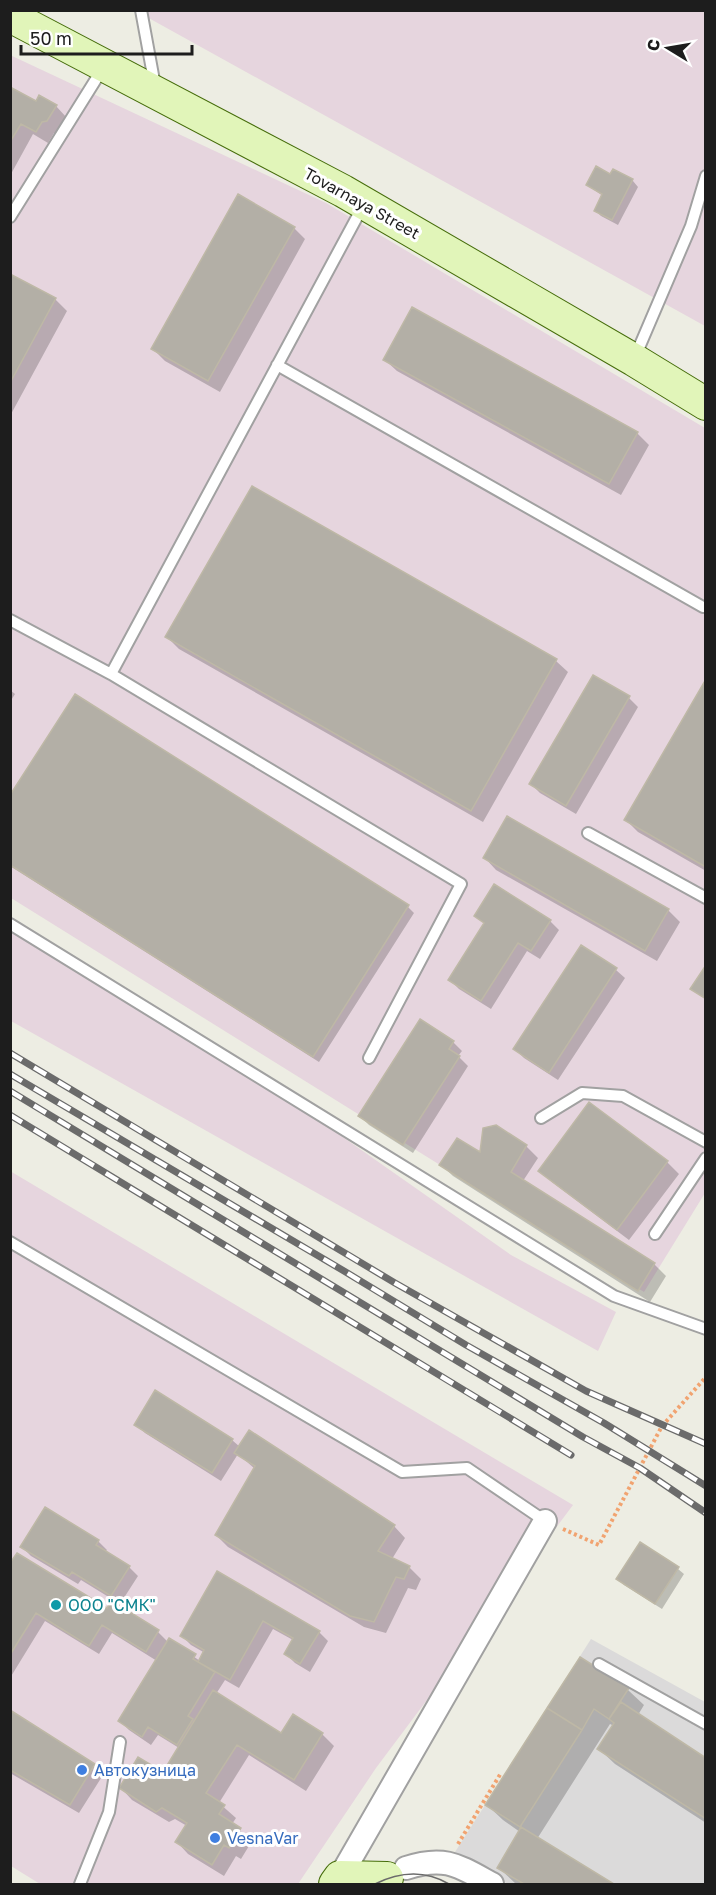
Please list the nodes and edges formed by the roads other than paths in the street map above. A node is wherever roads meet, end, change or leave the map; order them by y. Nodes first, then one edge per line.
1 (141, 10) edge
2 (10, 16) edge
3 (105, 65) junction
4 (156, 92) junction
5 (705, 176) edge
6 (15, 199) edge
7 (364, 203) junction
8 (10, 217) edge
9 (634, 360) junction
10 (277, 365) junction
11 (705, 404) edge
12 (703, 607) dead end
13 (10, 620) edge
14 (111, 674) junction
15 (588, 833) dead end
16 (705, 897) edge
17 (10, 924) edge
18 (369, 1058) dead end
19 (541, 1118) dead end
20 (705, 1142) edge
21 (705, 1158) edge
22 (655, 1234) dead end
23 (10, 1242) edge
24 (705, 1329) edge
25 (545, 1521) joint
26 (599, 1664) dead end
27 (705, 1724) edge
28 (120, 1742) dead end
29 (391, 1877) edge
30 (338, 1881) edge
31 (80, 1884) edge
32 (492, 1884) edge

1 - 4 lane
2 - 3 street, Tovarnaya Street
3 - 4 street, Tovarnaya Street
3 - 6 lane
4 - 7 street, Tovarnaya Street
5 - 9 lane
6 - 8 lane
7 - 9 street, Tovarnaya Street
7 - 10 lane
9 - 11 street, Tovarnaya Street
10 - 12 lane
10 - 14 lane
13 - 14 lane
14 - 18 lane
15 - 16 lane
17 - 24 lane
19 - 20 lane
21 - 22 lane
23 - 25 lane
25 - 30 street
26 - 27 lane
28 - 31 lane
29 - 30 street
29 - 32 street

